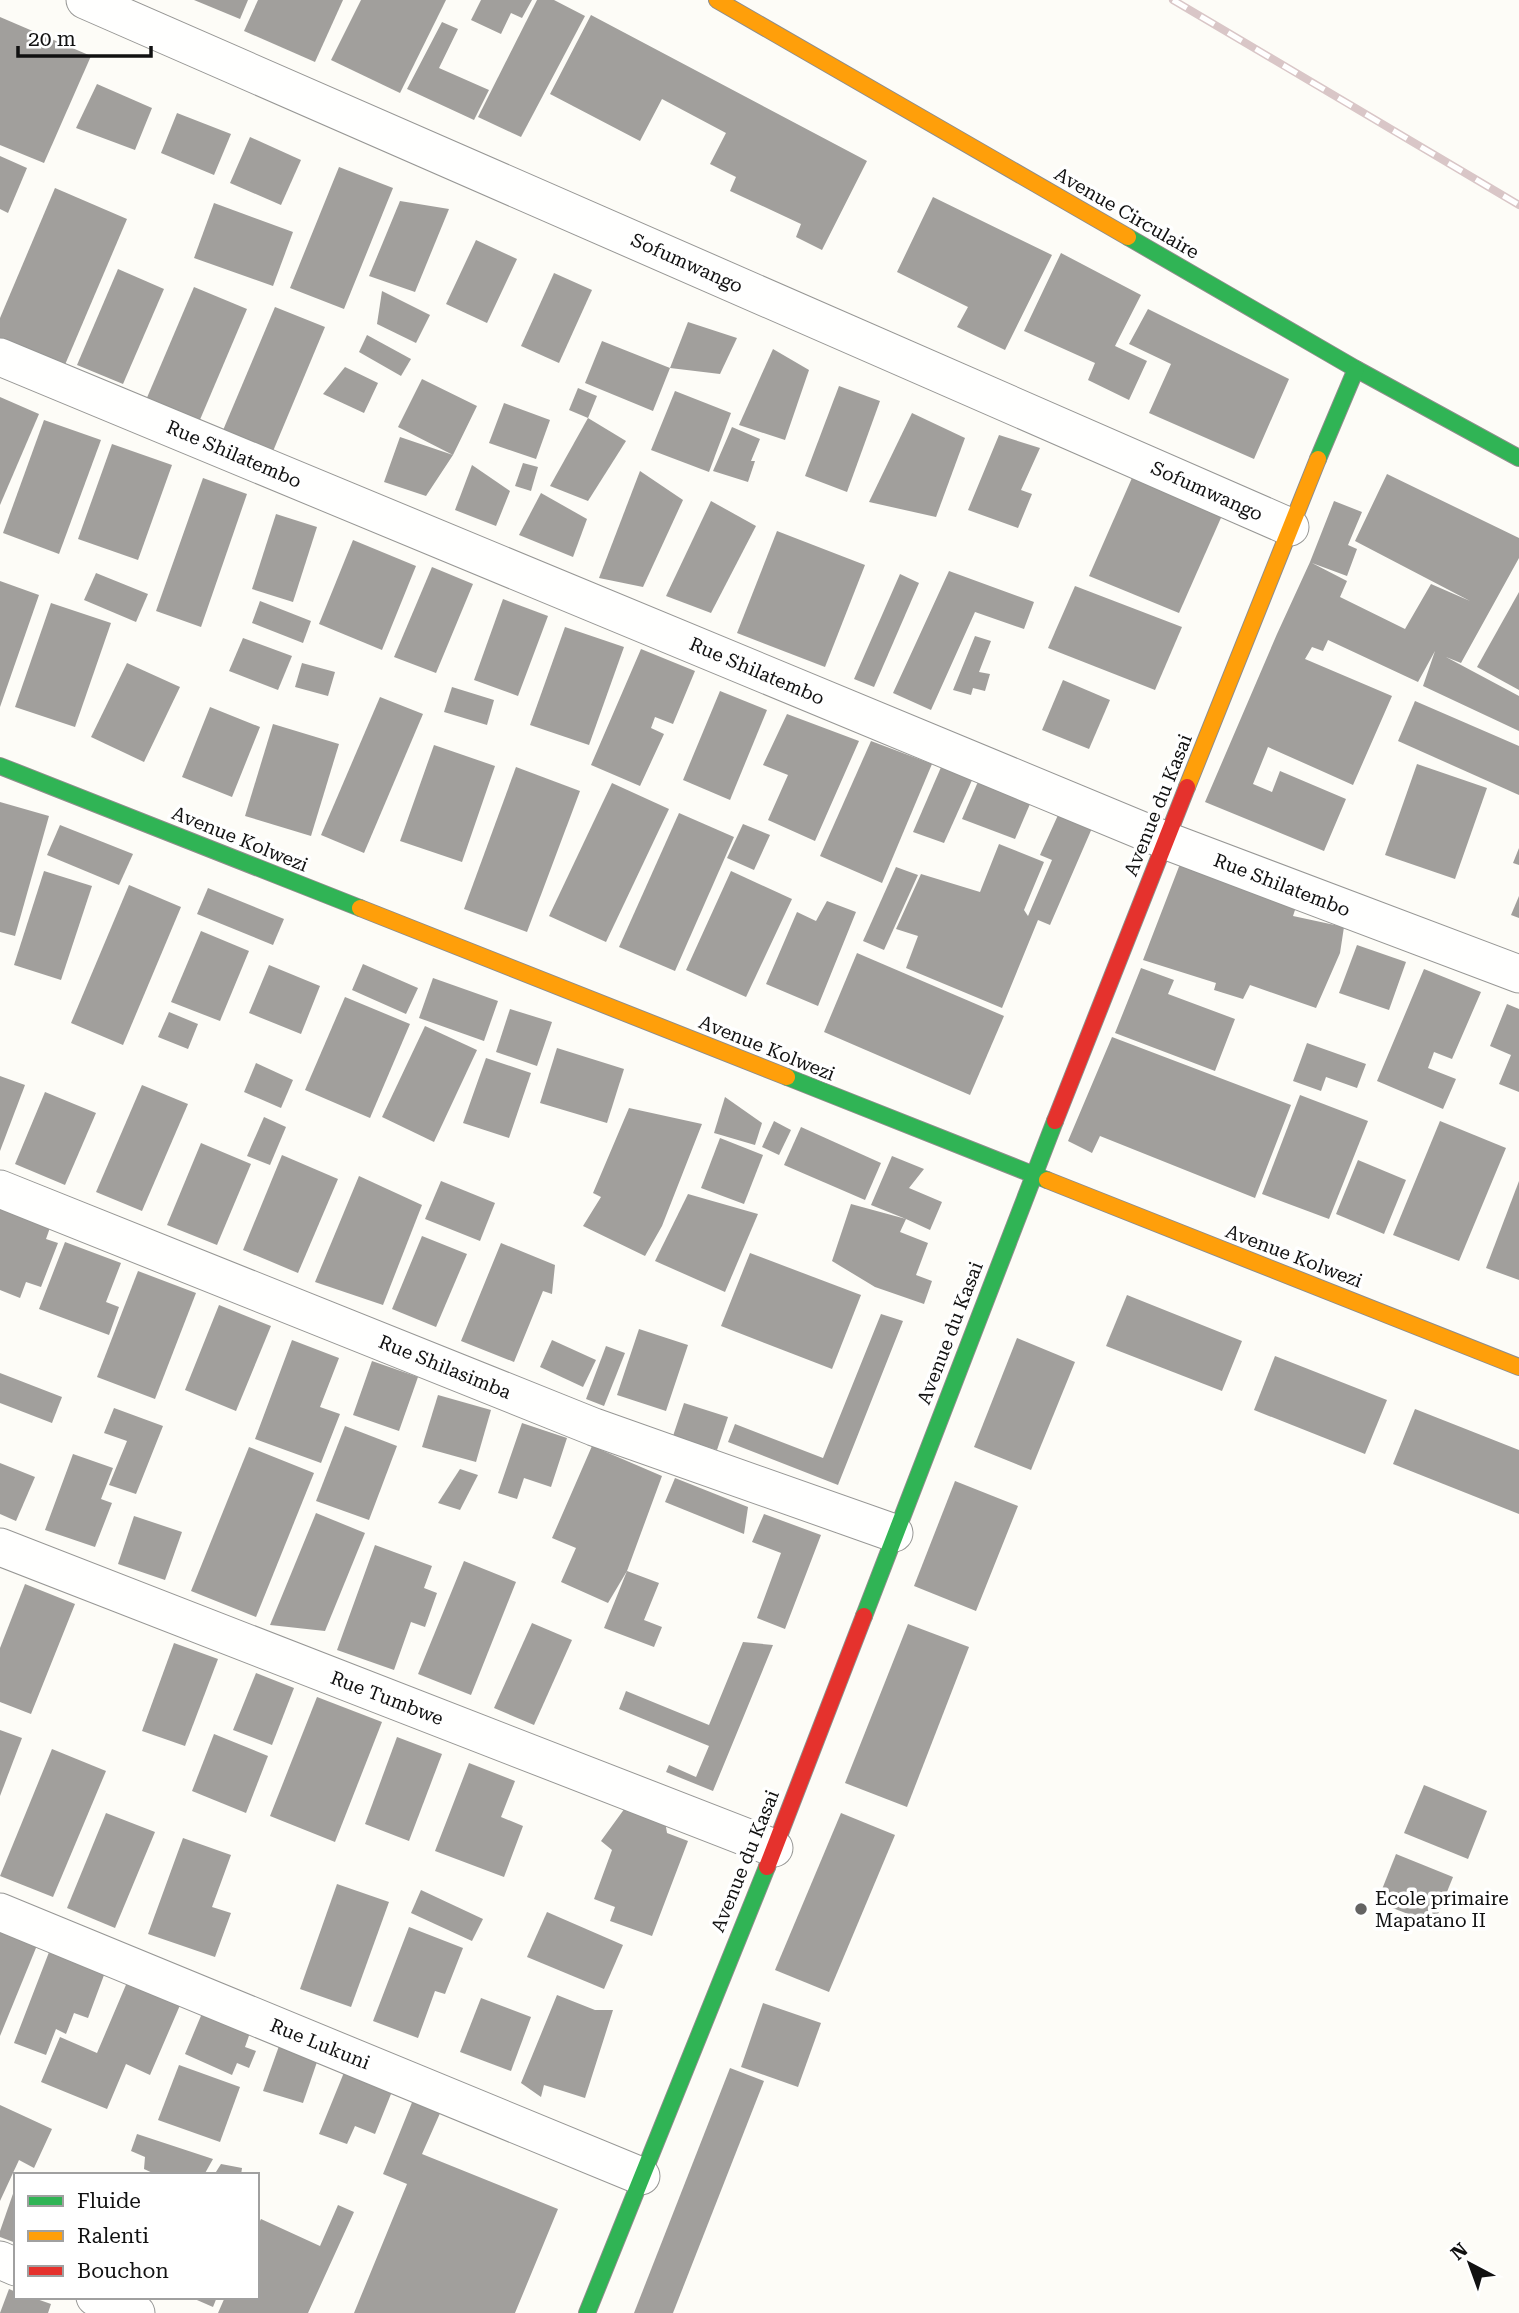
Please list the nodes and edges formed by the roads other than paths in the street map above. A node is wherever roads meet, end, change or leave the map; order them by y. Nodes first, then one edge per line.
1 (85, 0) edge
2 (717, 0) edge
3 (0, 356) edge
4 (1356, 369) junction
5 (1519, 458) edge
6 (1290, 527) junction
7 (0, 766) edge
8 (1167, 841) junction
9 (1519, 974) edge
10 (1033, 1176) junction
11 (0, 1189) edge
12 (1519, 1367) edge
13 (894, 1533) junction
14 (0, 1547) edge
15 (774, 1848) junction
16 (0, 1912) edge
17 (641, 2176) junction
18 (100, 2299) edge
19 (136, 2313) edge
20 (587, 2313) edge

1 - 6 street, Sofumwango
2 - 4 street, Avenue Circulaire
3 - 8 street, Rue Shilatembo
4 - 5 street, Avenue Circulaire
4 - 6 street, Avenue du Kasai
6 - 8 street, Avenue du Kasai
7 - 10 street, Avenue Kolwezi
8 - 9 street, Rue Shilatembo
8 - 10 street, Avenue du Kasai
10 - 12 street, Avenue Kolwezi
10 - 13 street, Avenue du Kasai
11 - 13 street, Rue Shilasimba
13 - 15 street, Avenue du Kasai
14 - 15 street, Rue Tumbwe
15 - 17 street, Avenue du Kasai
16 - 17 street, Rue Lukuni
17 - 20 street, Avenue du Kasai
18 - 19 street

